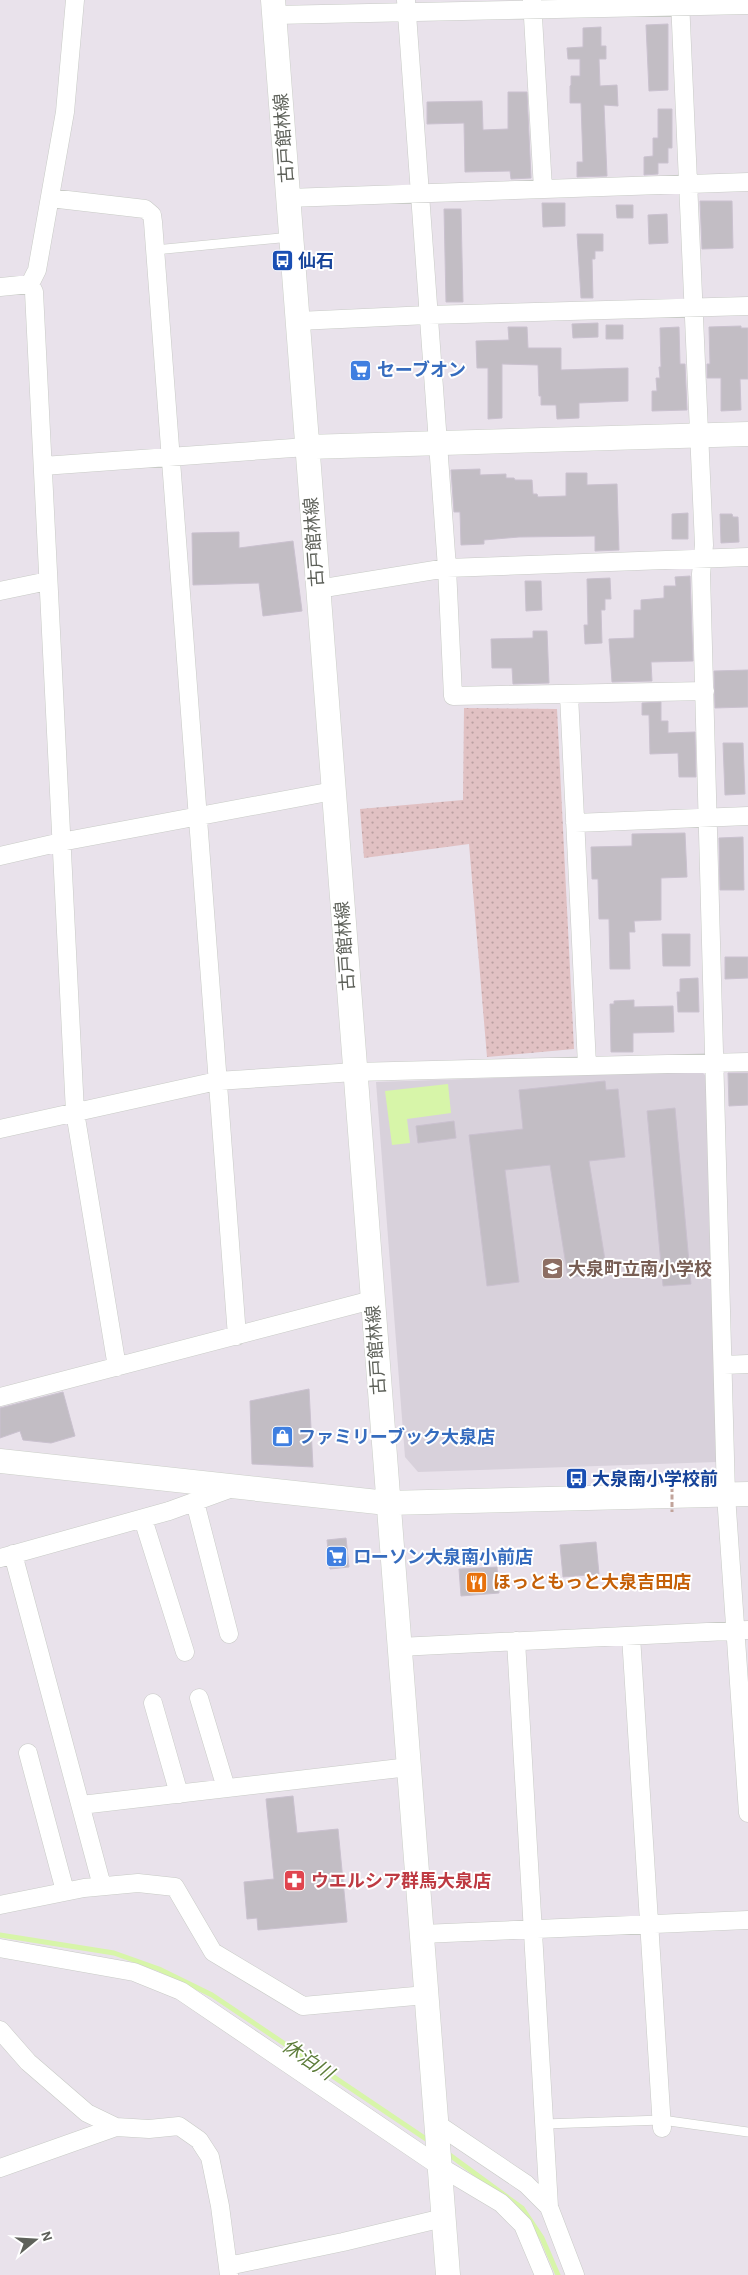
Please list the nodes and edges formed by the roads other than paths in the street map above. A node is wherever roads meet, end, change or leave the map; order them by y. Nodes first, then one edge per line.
1 (75, 0) edge
2 (680, 3) edge
3 (532, 5) edge
4 (748, 5) edge
5 (407, 6) edge
6 (274, 7) edge
7 (748, 182) edge
8 (688, 184) junction
9 (543, 189) junction
10 (419, 194) junction
11 (50, 198) junction
12 (288, 198) junction
13 (291, 237) junction
14 (155, 250) junction
15 (30, 284) junction
16 (0, 287) edge
17 (748, 306) edge
18 (693, 307) junction
19 (428, 315) junction
20 (298, 321) junction
21 (748, 434) edge
22 (698, 435) junction
23 (437, 443) junction
24 (307, 447) junction
25 (170, 458) junction
26 (43, 466) junction
27 (748, 557) edge
28 (703, 558) junction
29 (447, 568) junction
30 (48, 581) junction
31 (318, 589) junction
32 (0, 591) edge
33 (705, 691) junction
34 (569, 695) junction
35 (333, 791) junction
36 (198, 816) junction
37 (748, 816) edge
38 (708, 818) junction
39 (575, 823) junction
40 (61, 842) junction
41 (0, 856) edge
42 (748, 1062) edge
43 (715, 1063) junction
44 (587, 1065) junction
45 (355, 1072) junction
46 (217, 1081) junction
47 (75, 1112) junction
48 (0, 1129) edge
49 (372, 1300) junction
50 (237, 1336) junction
51 (748, 1364) edge
52 (724, 1365) junction
53 (117, 1367) junction
54 (0, 1397) edge
55 (0, 1461) edge
56 (237, 1486) junction
57 (737, 1494) edge
58 (195, 1502) junction
59 (387, 1503) junction
60 (143, 1519) junction
61 (7, 1556) edge
62 (741, 1630) edge
63 (229, 1634) dead end
64 (631, 1636) junction
65 (516, 1641) junction
66 (399, 1647) junction
67 (185, 1652) dead end
68 (199, 1698) dead end
69 (153, 1703) dead end
70 (28, 1753) dead end
71 (408, 1767) junction
72 (226, 1788) junction
73 (179, 1794) junction
74 (80, 1805) junction
75 (748, 1814) edge
76 (102, 1886) junction
77 (65, 1891) junction
78 (0, 1905) edge
79 (748, 1920) edge
80 (650, 1924) junction
81 (532, 1929) junction
82 (422, 1934) junction
83 (0, 1948) edge
84 (426, 1995) junction
85 (0, 2030) edge
86 (544, 2124) junction
87 (662, 2124) junction
88 (116, 2127) junction
89 (748, 2132) edge
90 (438, 2145) junction
91 (0, 2168) edge
92 (549, 2207) junction
93 (443, 2218) junction
94 (228, 2270) edge
95 (448, 2275) edge
96 (544, 2275) edge
97 (575, 2275) edge

1 - 11 street
2 - 3 street
2 - 4 street
2 - 8 street
3 - 5 street
3 - 9 street
5 - 6 street
5 - 10 street
6 - 12 main road, 古戸館林線
7 - 8 street
8 - 9 street
8 - 18 street
9 - 10 street
10 - 12 street
10 - 19 street
11 - 14 street
11 - 15 street
12 - 13 main road, 古戸館林線
13 - 14 lane
13 - 20 main road, 古戸館林線
14 - 25 street
15 - 16 street
15 - 26 street
17 - 18 street
18 - 19 street
18 - 22 street
19 - 20 street
19 - 23 street
20 - 24 main road, 古戸館林線
21 - 22 main road
22 - 23 main road
22 - 28 street
23 - 24 main road
23 - 29 street
24 - 25 street
24 - 31 main road, 古戸館林線
25 - 26 street
25 - 36 street
26 - 30 street
27 - 28 street
28 - 29 street
28 - 33 street
29 - 31 street
29 - 34 street
30 - 32 street
30 - 40 street
31 - 35 main road, 古戸館林線
33 - 34 street
33 - 38 street
34 - 39 street
35 - 36 street
35 - 45 main road, 古戸館林線
36 - 40 street
36 - 46 street
37 - 38 street
38 - 39 street
38 - 43 street
39 - 44 street
40 - 41 street
40 - 47 street
42 - 43 street
43 - 44 street
43 - 52 street
44 - 45 street
45 - 46 street
45 - 49 main road, 古戸館林線
46 - 47 street
46 - 50 street
47 - 48 street
47 - 53 street
49 - 50 street
49 - 59 main road, 古戸館林線
50 - 53 street
51 - 52 street
52 - 57 street
53 - 54 street
55 - 56 main road
56 - 58 street
56 - 59 main road
57 - 59 main road
57 - 62 street
58 - 60 street
58 - 63 street
59 - 66 main road, 古戸館林線
60 - 61 street
60 - 67 street
61 - 74 street
62 - 64 street
62 - 75 street
64 - 65 street
64 - 80 street
65 - 66 street
65 - 81 street
66 - 71 main road, 古戸館林線
68 - 72 street
69 - 73 street
70 - 77 street
71 - 72 street
71 - 82 main road, 古戸館林線
72 - 73 street
73 - 74 street
74 - 76 street
76 - 77 street
76 - 84 street
77 - 78 street
79 - 80 street
80 - 81 street
80 - 87 street
81 - 82 street
81 - 86 street
82 - 84 main road, 古戸館林線
83 - 90 street
84 - 90 main road, 古戸館林線
85 - 88 street
86 - 87 lane
86 - 92 street
87 - 89 lane
88 - 91 street
88 - 94 street
90 - 92 street
90 - 93 main road, 古戸館林線
90 - 96 street
92 - 97 street
93 - 94 street
93 - 95 main road, 古戸館林線

